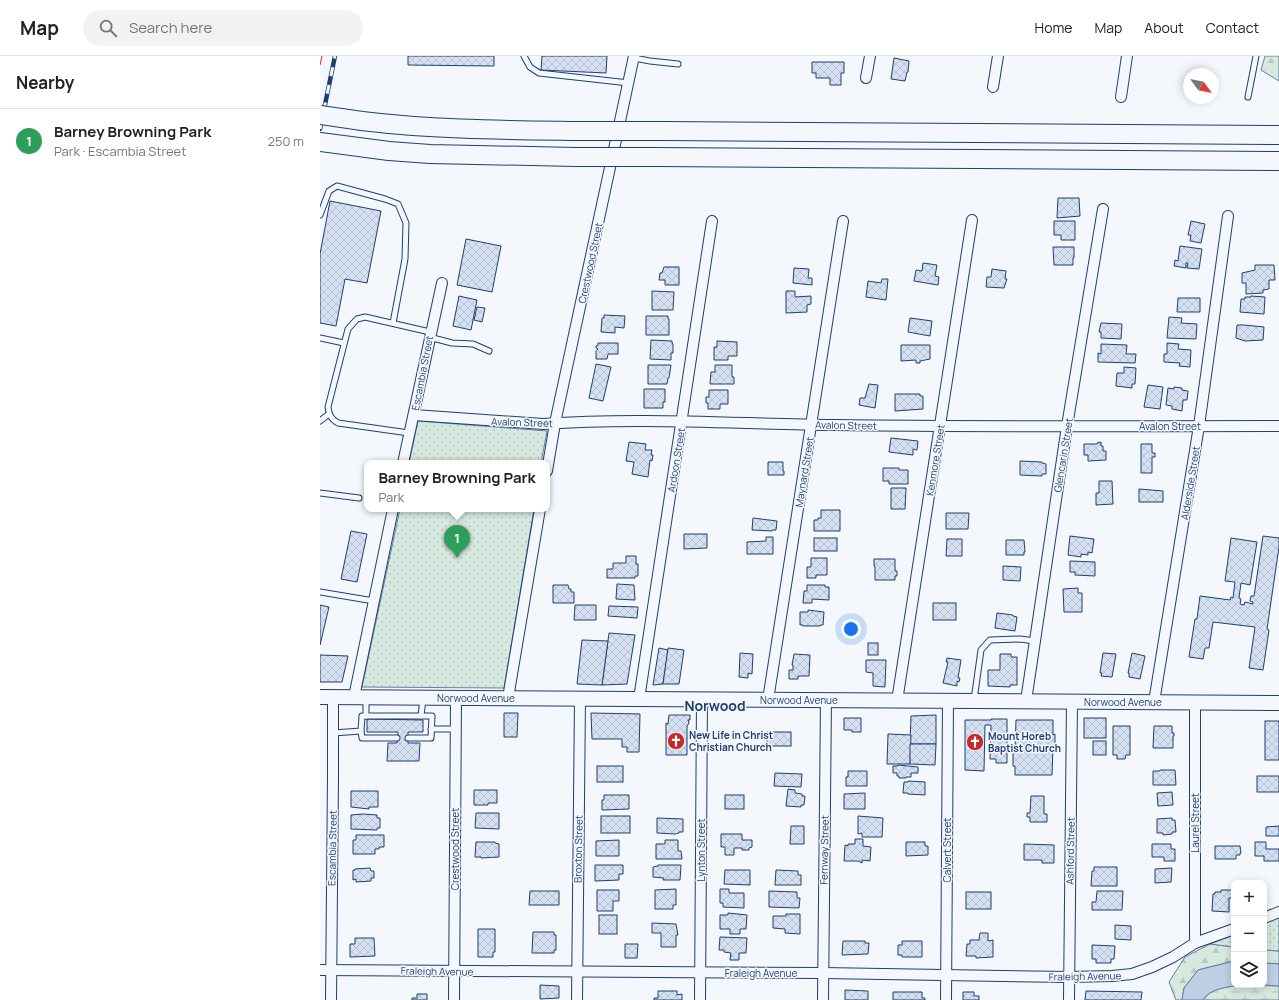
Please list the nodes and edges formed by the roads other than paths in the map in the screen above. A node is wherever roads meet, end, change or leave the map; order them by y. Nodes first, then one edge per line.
1 (524, 56) edge
2 (870, 56) edge
3 (998, 56) edge
4 (1127, 56) edge
5 (1256, 56) edge
6 (634, 57) edge
7 (678, 64) dead end
8 (866, 78) dead end
9 (629, 83) junction
10 (993, 87) dead end
11 (1120, 97) dead end
12 (1248, 97) dead end
13 (320, 115) edge
14 (1279, 135) edge
15 (320, 142) edge
16 (1279, 161) edge
17 (1103, 208) dead end
18 (320, 215) edge
19 (1228, 216) dead end
20 (843, 220) dead end
21 (972, 220) dead end
22 (712, 221) dead end
23 (442, 283) dead end
24 (393, 323) junction
25 (430, 335) junction
26 (320, 338) edge
27 (344, 343) junction
28 (489, 351) dead end
29 (329, 414) junction
30 (414, 415) junction
31 (320, 422) edge
32 (682, 422) junction
33 (555, 423) junction
34 (811, 425) junction
35 (1067, 426) junction
36 (1199, 426) junction
37 (1279, 426) edge
38 (940, 427) junction
39 (409, 433) junction
40 (404, 460) edge
41 (549, 460) edge
42 (320, 493) edge
43 (358, 498) dead end
44 (392, 512) edge
45 (539, 512) edge
46 (320, 592) edge
47 (374, 601) junction
48 (1035, 641) junction
49 (326, 697) edge
50 (360, 697) junction
51 (423, 698) junction
52 (456, 698) junction
53 (508, 698) junction
54 (580, 698) junction
55 (639, 699) junction
56 (702, 699) junction
57 (768, 700) junction
58 (826, 700) junction
59 (897, 700) junction
60 (948, 701) junction
61 (974, 701) junction
62 (1026, 701) junction
63 (1072, 702) junction
64 (1154, 702) junction
65 (1195, 703) junction
66 (1279, 703) edge
67 (366, 716) junction
68 (422, 716) junction
69 (431, 729) junction
70 (456, 729) junction
71 (361, 731) junction
72 (382, 732) dead end
73 (396, 732) dead end
74 (415, 732) dead end
75 (333, 733) junction
76 (382, 738) junction
77 (408, 738) dead end
78 (415, 738) junction
79 (1279, 912) edge
80 (1267, 917) edge
81 (1231, 930) edge
82 (1195, 943) junction
83 (320, 970) edge
84 (331, 970) junction
85 (454, 971) junction
86 (577, 972) junction
87 (700, 973) junction
88 (823, 974) junction
89 (947, 975) junction
90 (1069, 977) junction
91 (331, 1000) edge
92 (454, 1000) edge
93 (577, 1000) edge
94 (700, 1000) edge
95 (822, 1000) edge
96 (946, 1000) edge
97 (1069, 1000) edge

1 - 9 lane
2 - 8 street
3 - 10 street
4 - 11 street
5 - 12 lane
6 - 7 lane
6 - 9 street, Crestwood Street
9 - 33 street, Crestwood Street
13 - 14 highway, bridge
15 - 16 highway, bridge
17 - 35 street, Glencarin Street
18 - 24 lane
19 - 36 street, Alderside Street
20 - 34 street, Maynard Street
21 - 38 street, Kenmore Street
22 - 32 street, Ardoon Street
23 - 25 street, Escambia Street
24 - 25 lane
24 - 27 lane
25 - 28 lane
25 - 30 street, Escambia Street
26 - 27 lane
27 - 29 lane
29 - 31 lane
29 - 39 lane
30 - 33 street, Avalon Street
30 - 39 street, Escambia Street
32 - 33 street, Avalon Street
32 - 34 street, Avalon Street
32 - 55 street, Ardoon Street
33 - 41 street, Crestwood Street
34 - 38 street, Avalon Street
34 - 57 street, Maynard Street
35 - 36 street, Avalon Street
35 - 38 street, Avalon Street
35 - 48 street, Glencarin Street
36 - 37 street, Avalon Street
36 - 64 street, Alderside Street
38 - 59 street, Kenmore Street
39 - 40 street, Escambia Street
42 - 43 lane
44 - 47 street
45 - 53 street
46 - 47 lane
47 - 50 street
48 - 61 lane
48 - 62 street, Glencarin Street
49 - 50 main road, Norwood Avenue
49 - 75 street, Escambia Street
50 - 51 main road, Norwood Avenue
50 - 67 lane
51 - 52 main road, Norwood Avenue
51 - 68 lane
52 - 53 main road, Norwood Avenue
52 - 70 street, Crestwood Street
53 - 54 main road, Norwood Avenue
54 - 55 main road, Norwood Avenue
54 - 86 street, Broxton Street
55 - 56 main road, Norwood Avenue
56 - 57 main road, Norwood Avenue
56 - 87 street, Lynton Street
57 - 58 main road, Norwood Avenue
58 - 59 main road, Norwood Avenue
58 - 88 street, Fernway Street
59 - 60 main road, Norwood Avenue
60 - 61 main road, Norwood Avenue
60 - 89 street, Calvert Street
61 - 62 main road, Norwood Avenue
62 - 63 main road, Norwood Avenue
63 - 64 main road, Norwood Avenue
63 - 90 street, Ashford Street
64 - 65 main road, Norwood Avenue
65 - 66 main road, Norwood Avenue
65 - 82 street, Laurel Street
67 - 68 lane
67 - 71 lane
68 - 69 lane
69 - 70 lane
69 - 78 lane
70 - 85 street, Crestwood Street
71 - 75 lane
71 - 76 lane
72 - 76 lane
73 - 76 lane
74 - 78 lane
75 - 84 street, Escambia Street
77 - 78 lane
79 - 80 street
81 - 82 street, Fraleigh Avenue
82 - 90 street, Fraleigh Avenue
83 - 84 street, Fraleigh Avenue
84 - 85 street, Fraleigh Avenue
84 - 91 street, Escambia Street
85 - 86 street, Fraleigh Avenue
85 - 92 street, Crestwood Street
86 - 87 street, Fraleigh Avenue
86 - 93 street, Broxton Street
87 - 88 street, Fraleigh Avenue
87 - 94 street, Lynton Street
88 - 89 street, Fraleigh Avenue
88 - 95 street, Fernway Street
89 - 90 street, Fraleigh Avenue
89 - 96 street, Calvert Street
90 - 97 street, Ashford Street

